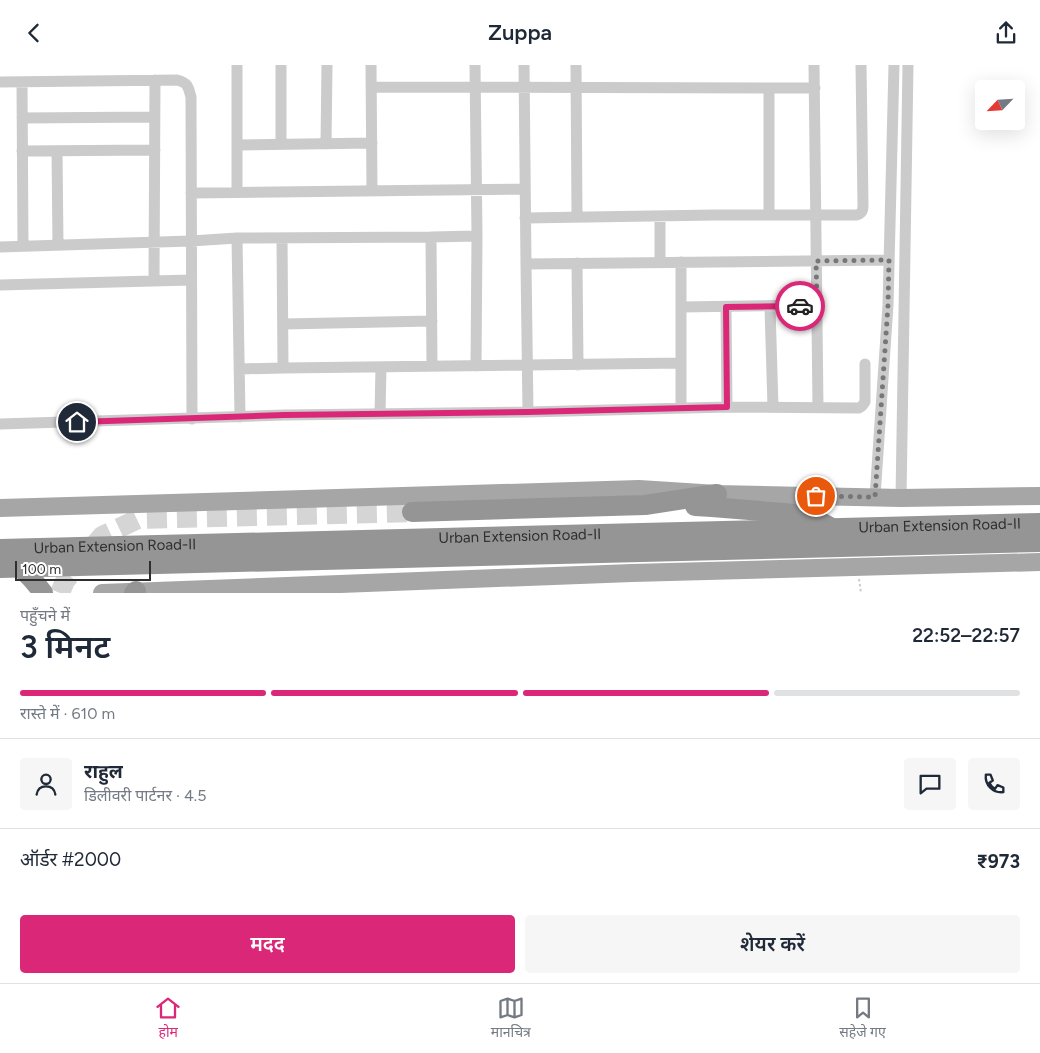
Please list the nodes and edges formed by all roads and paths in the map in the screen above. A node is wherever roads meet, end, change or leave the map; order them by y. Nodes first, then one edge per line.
1 (237, 65) edge
2 (281, 65) edge
3 (327, 65) edge
4 (371, 65) edge
5 (475, 65) edge
6 (524, 65) edge
7 (576, 65) edge
8 (814, 65) edge
9 (862, 65) edge
10 (894, 65) edge
11 (908, 65) edge
12 (155, 80) junction
13 (22, 82) junction
14 (0, 83) edge
15 (372, 87) junction
16 (475, 87) junction
17 (524, 88) junction
18 (576, 88) junction
19 (769, 88) junction
20 (814, 89) junction
21 (155, 117) junction
22 (22, 118) junction
23 (372, 143) junction
24 (281, 144) junction
25 (326, 144) junction
26 (237, 145) junction
27 (155, 150) junction
28 (22, 151) junction
29 (57, 151) junction
30 (476, 189) junction
31 (525, 189) junction
32 (372, 191) junction
33 (237, 192) junction
34 (191, 193) junction
35 (769, 215) junction
36 (816, 215) junction
37 (660, 216) junction
38 (577, 217) junction
39 (525, 218) junction
40 (477, 236) junction
41 (431, 237) junction
42 (237, 238) junction
43 (282, 238) junction
44 (191, 241) junction
45 (155, 242) junction
46 (58, 245) junction
47 (23, 246) junction
48 (0, 247) edge
49 (889, 260) junction
50 (816, 261) junction
51 (681, 262) junction
52 (526, 263) junction
53 (578, 263) junction
54 (660, 263) junction
55 (154, 281) junction
56 (191, 281) junction
57 (0, 285) edge
58 (817, 305) junction
59 (681, 307) junction
60 (726, 307) junction
61 (770, 307) junction
62 (432, 321) junction
63 (283, 324) junction
64 (681, 363) junction
65 (865, 364) dead end
66 (527, 365) junction
67 (578, 365) junction
68 (432, 366) junction
69 (476, 366) junction
70 (381, 367) junction
71 (283, 368) junction
72 (239, 369) junction
73 (727, 407) junction
74 (773, 407) junction
75 (818, 407) junction
76 (681, 409) junction
77 (528, 412) junction
78 (380, 414) junction
79 (240, 417) junction
80 (192, 419) junction
81 (0, 424) edge
82 (717, 494) junction
83 (1040, 496) edge
84 (875, 497) junction
85 (901, 498) junction
86 (645, 505) junction
87 (0, 508) edge
88 (412, 512) tunnel mouth
89 (1040, 523) edge
90 (833, 529) junction
91 (1040, 542) edge
92 (0, 551) edge
93 (1040, 562) edge
94 (0, 568) edge
95 (135, 592) edge
96 (43, 593) edge
97 (102, 593) edge

1 - 26 street
2 - 24 street
3 - 25 street
4 - 15 street
5 - 16 street
6 - 17 street
7 - 18 street
8 - 20 street
9 - 36 street
10 - 49 street
11 - 85 street
12 - 13 street
12 - 21 street
12 - 34 street
13 - 14 street
13 - 22 street
15 - 16 street
15 - 23 street
16 - 17 street
16 - 30 street
17 - 18 street
17 - 31 street
18 - 19 street
18 - 38 street
19 - 20 street
19 - 35 street
20 - 36 street
21 - 22 street
21 - 27 street
22 - 28 street
23 - 25 street
23 - 32 street
24 - 25 street
24 - 26 street
26 - 33 street
27 - 29 street
27 - 45 street
28 - 29 street
28 - 47 street
29 - 46 street
30 - 31 street
30 - 32 street
30 - 40 street
31 - 39 street
32 - 33 street
33 - 34 street
34 - 44 street
35 - 36 street
35 - 37 street
36 - 50 street
37 - 38 street
37 - 54 street
38 - 39 street
39 - 52 street
40 - 41 street
40 - 69 street
41 - 43 street
41 - 62 street
42 - 43 street
42 - 44 street
42 - 72 street
43 - 63 street
44 - 45 street
44 - 56 street
45 - 46 street
45 - 55 street
46 - 47 street
47 - 48 street
49 - 50 street
49 - 84 street
50 - 51 street
50 - 58 street
51 - 54 street
51 - 59 street
52 - 53 street
52 - 66 street
53 - 54 street
53 - 67 street
55 - 56 street
55 - 57 street
56 - 80 street
58 - 61 street
58 - 75 street
59 - 60 street
59 - 64 street
60 - 61 street
60 - 73 street
61 - 74 street
62 - 63 street
62 - 68 street
63 - 71 street
64 - 67 street
64 - 76 street
65 - 75 street
66 - 67 street
66 - 69 street
66 - 77 street
68 - 69 street
68 - 70 street
70 - 71 street
70 - 78 street
71 - 72 street
72 - 79 street
73 - 74 street
73 - 76 street
74 - 75 street
76 - 77 street
77 - 78 street
78 - 79 street
79 - 80 street
80 - 81 street
82 - 84 main road
82 - 86 highway
82 - 87 main road
83 - 85 main road
84 - 85 main road
86 - 88 highway
86 - 90 highway
89 - 90 highway, Urban Extension Road-II
90 - 92 highway, Urban Extension Road-II
91 - 94 highway, Urban Extension Road-II
92 - 96 highway, bridge
93 - 95 main road
95 - 97 main road

